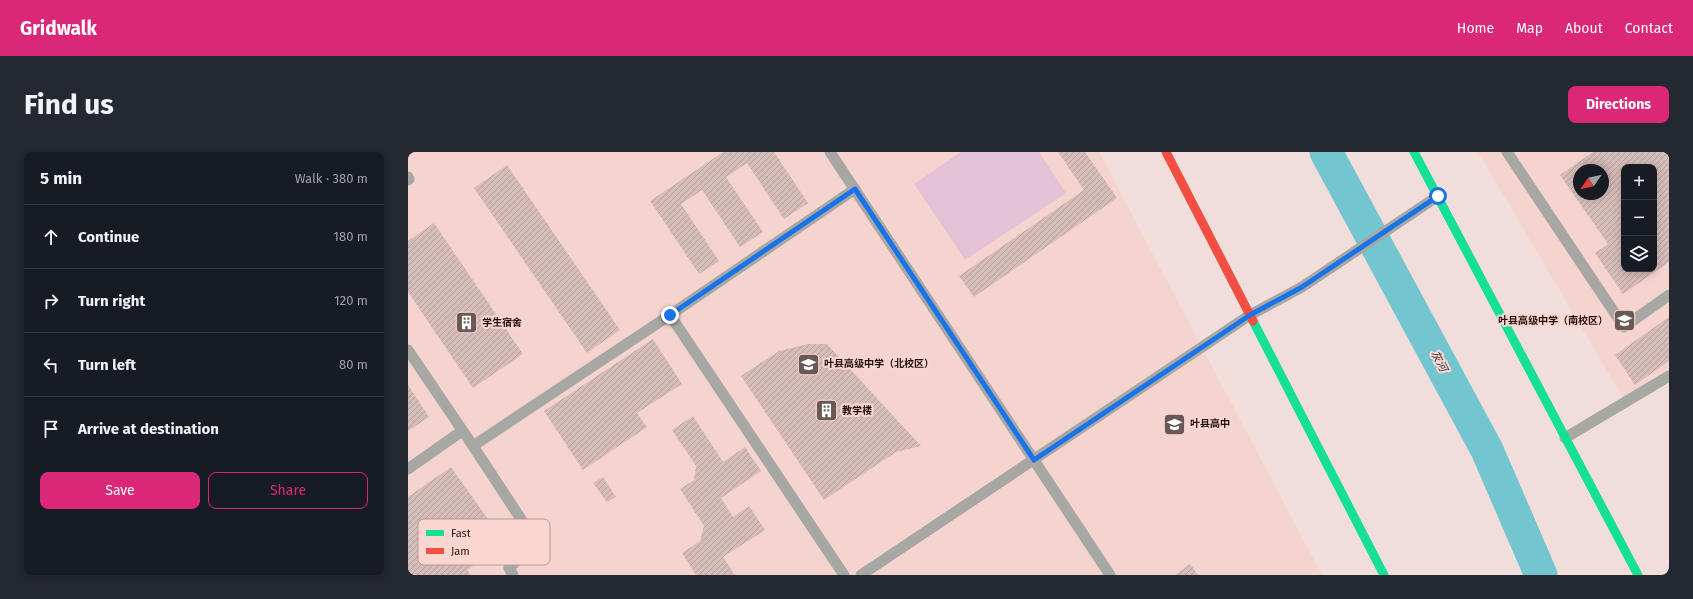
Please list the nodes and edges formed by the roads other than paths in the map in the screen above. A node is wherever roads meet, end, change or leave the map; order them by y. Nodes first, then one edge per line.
1 (830, 152) edge
2 (1166, 152) edge
3 (1414, 152) edge
4 (1507, 152) edge
5 (408, 177) edge
6 (408, 180) edge
7 (855, 189) junction
8 (1438, 196) junction
9 (1669, 295) edge
10 (670, 315) junction
11 (1250, 315) junction
12 (408, 350) edge
13 (1669, 376) edge
14 (462, 431) junction
15 (1565, 438) junction
16 (473, 446) junction
17 (1034, 460) junction
18 (408, 469) edge
19 (521, 519) edge
20 (512, 565) edge
21 (514, 575) edge
22 (844, 575) edge
23 (861, 575) edge
24 (1110, 575) edge
25 (1384, 575) edge
26 (1638, 575) edge

1 - 7 lane
2 - 11 street
3 - 8 street
4 - 9 lane
5 - 6 lane
7 - 10 lane
7 - 17 lane
8 - 11 lane
8 - 15 street
10 - 16 lane
10 - 22 lane
11 - 17 lane
11 - 25 street
12 - 14 lane
13 - 15 lane
14 - 16 lane
14 - 18 lane
15 - 26 street
16 - 19 lane
17 - 23 lane
17 - 24 lane
20 - 21 lane

